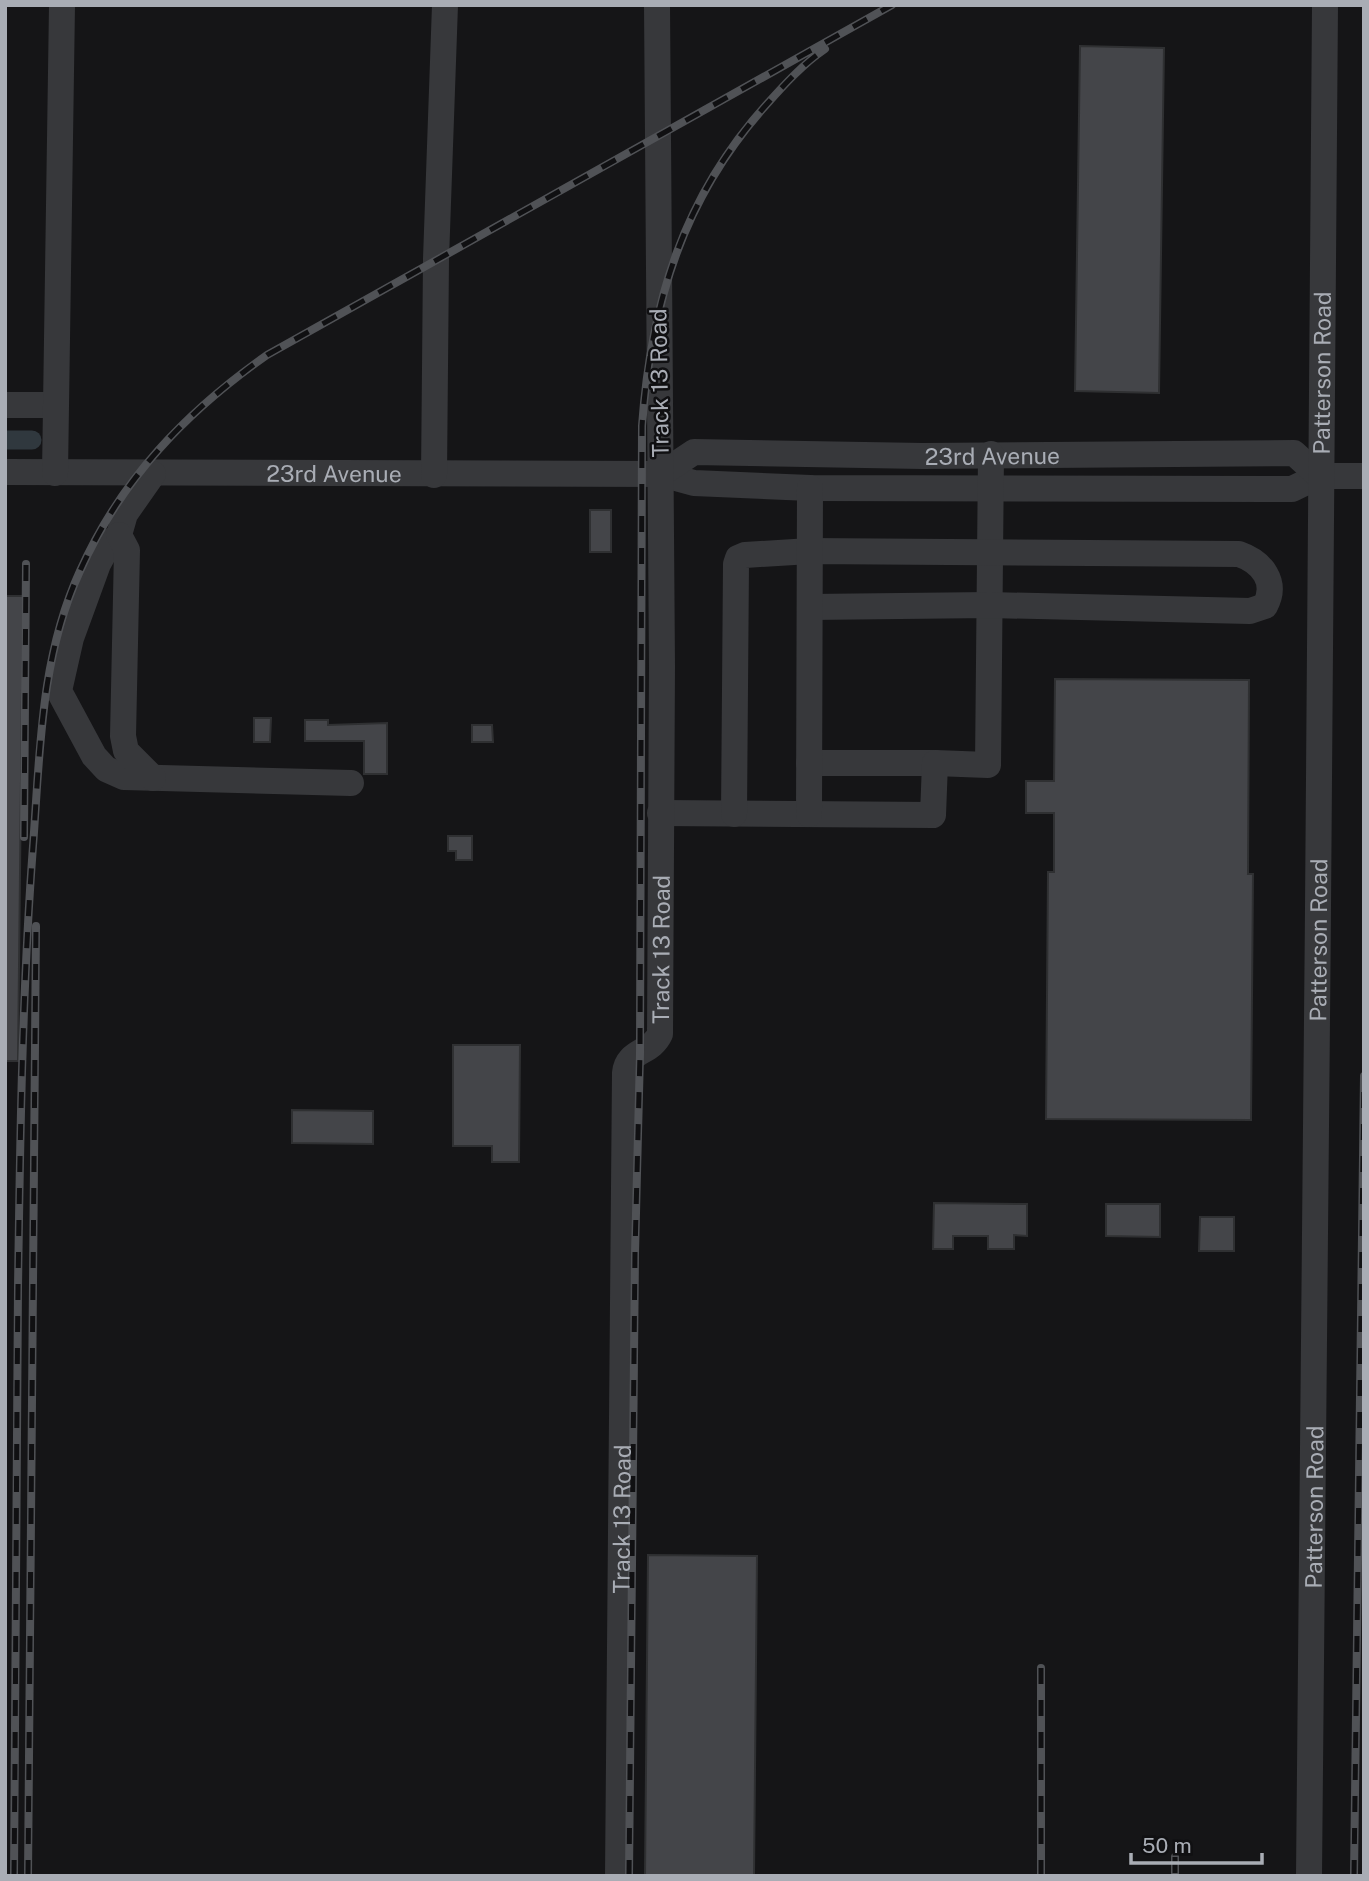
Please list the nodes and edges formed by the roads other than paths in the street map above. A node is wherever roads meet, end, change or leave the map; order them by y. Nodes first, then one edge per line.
1 (62, 5) edge
2 (445, 5) edge
3 (657, 5) edge
4 (1325, 5) edge
5 (5, 405) edge
6 (54, 405) junction
7 (991, 454) junction
8 (5, 472) edge
9 (55, 473) junction
10 (153, 474) junction
11 (661, 474) junction
12 (434, 475) junction
13 (1364, 475) edge
14 (1319, 476) junction
15 (991, 486) junction
16 (810, 488) junction
17 (119, 535) junction
18 (810, 551) junction
19 (991, 551) junction
20 (990, 605) junction
21 (810, 607) junction
22 (809, 763) junction
23 (935, 763) junction
24 (153, 778) junction
25 (351, 783) dead end
26 (660, 813) junction
27 (734, 814) junction
28 (808, 814) junction
29 (618, 1876) edge
30 (1309, 1876) edge

1 - 6 street
2 - 12 street
3 - 11 street, Track 13 Road
4 - 14 street, Patterson Road
5 - 6 street
6 - 9 street
7 - 11 street, 23rd Avenue
7 - 14 street, 23rd Avenue
7 - 15 street
8 - 9 street, 23rd Avenue
9 - 10 street, 23rd Avenue
10 - 12 street, 23rd Avenue
10 - 17 street
11 - 12 street, 23rd Avenue
11 - 16 street, 23rd Avenue
11 - 26 street, Track 13 Road
13 - 14 street, 23rd Avenue
14 - 15 street, 23rd Avenue
14 - 30 street, Patterson Road
15 - 16 street, 23rd Avenue
15 - 19 street
16 - 18 street
17 - 24 street
17 - 24 street
18 - 19 street
18 - 21 street
18 - 27 street
19 - 20 street
19 - 20 street
20 - 21 street
20 - 23 street
21 - 22 street
22 - 23 street
22 - 28 street
23 - 28 street
24 - 25 street
26 - 27 street
26 - 29 street, Track 13 Road
27 - 28 street

